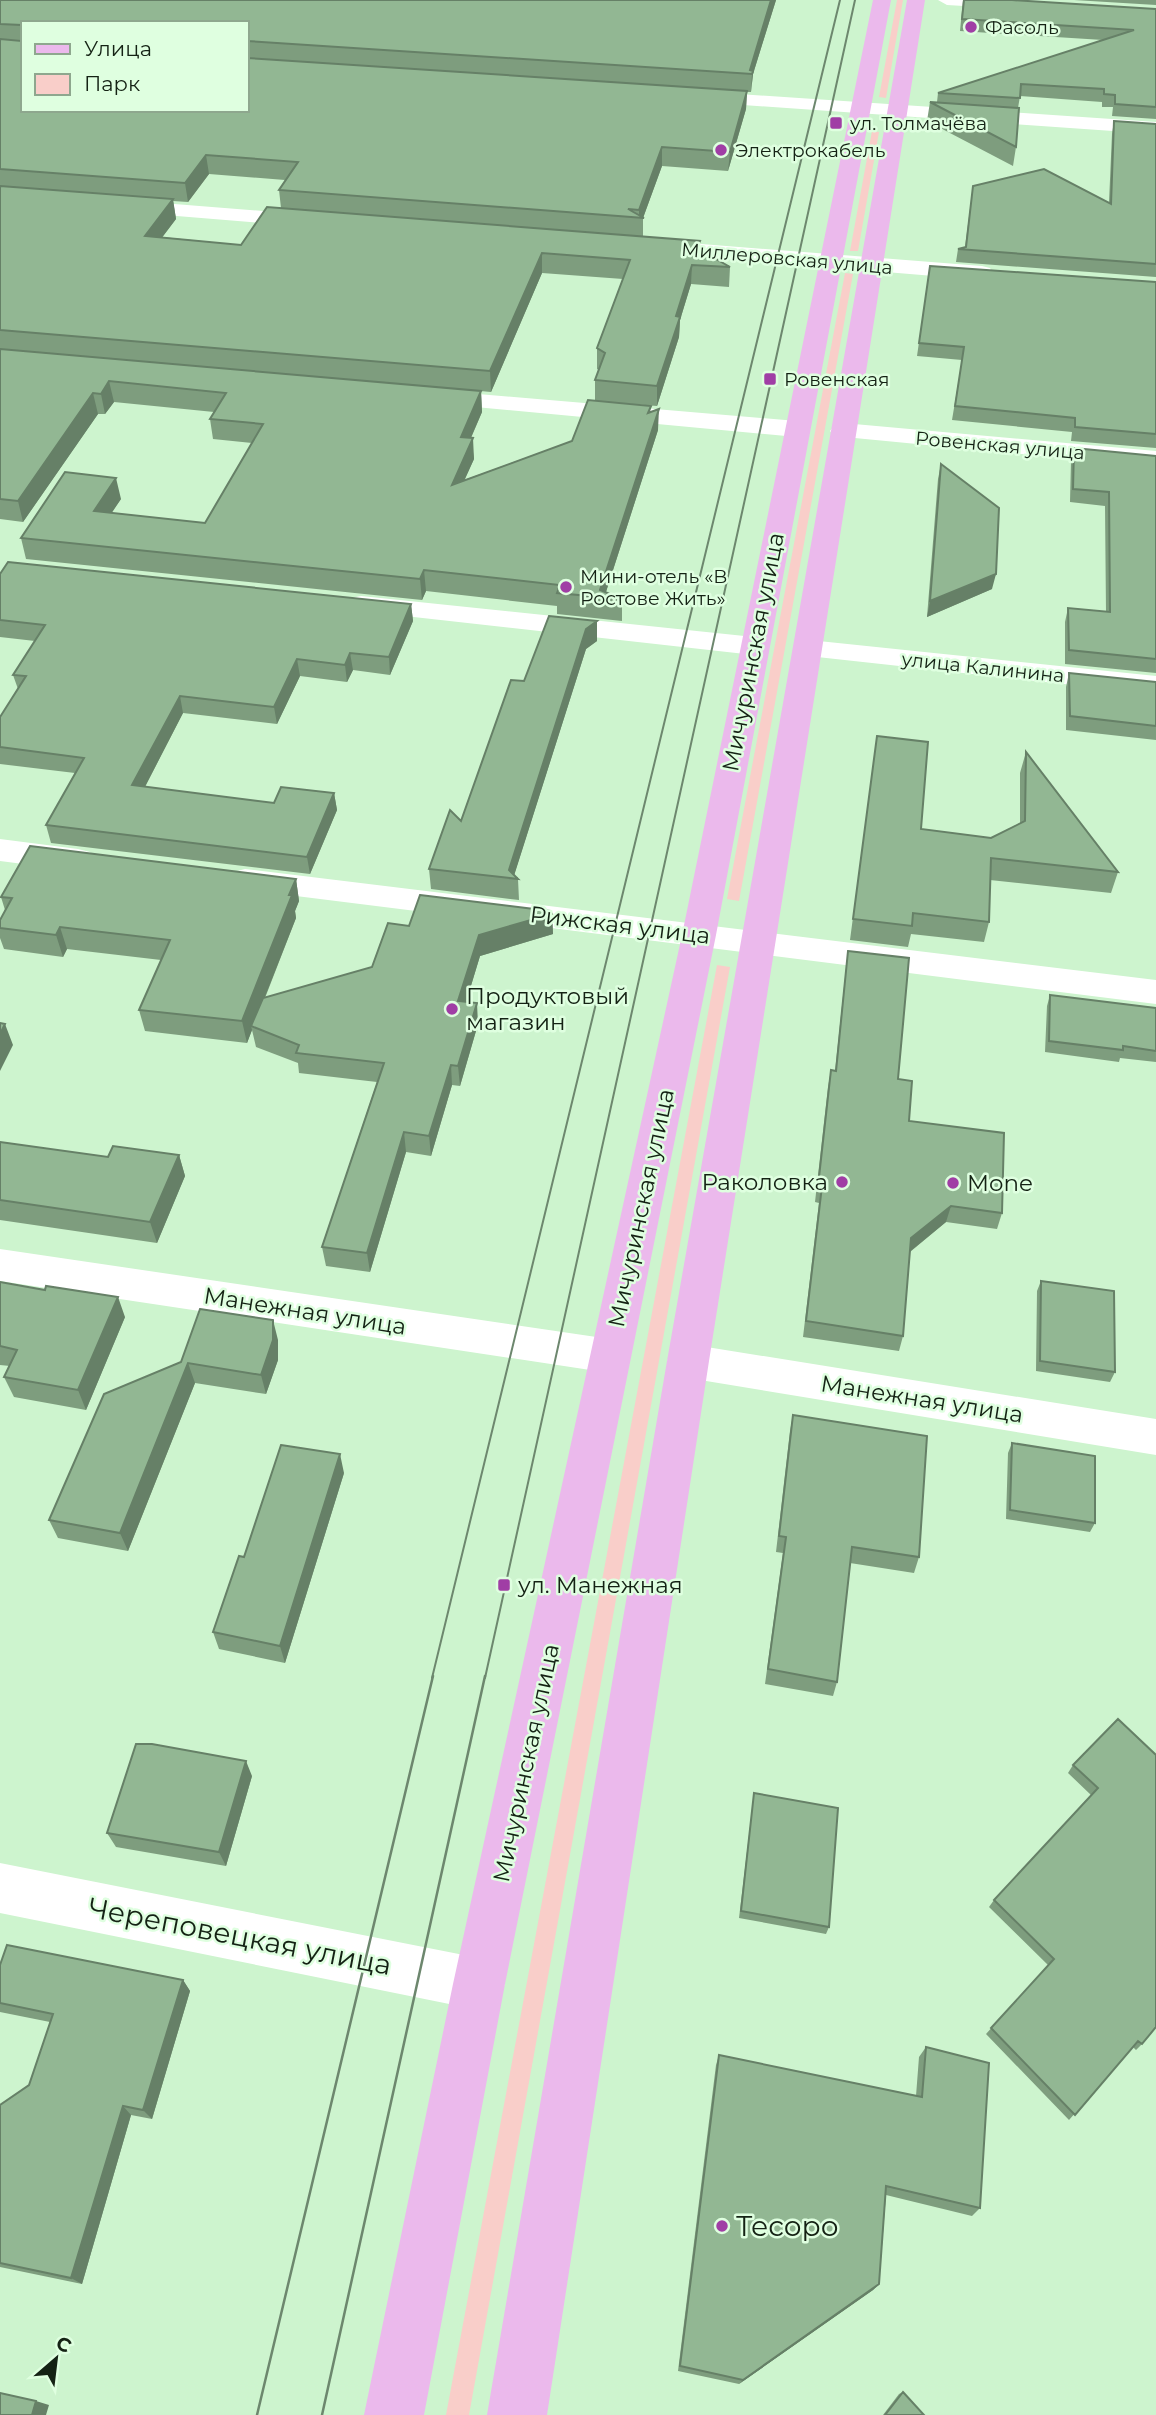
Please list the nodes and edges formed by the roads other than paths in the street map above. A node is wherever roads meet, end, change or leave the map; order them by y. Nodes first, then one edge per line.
1 (882, 0) edge
2 (916, 0) edge
3 (947, 0) edge
4 (1031, 5) edge
5 (671, 96) edge
6 (879, 110) junction
7 (1156, 128) edge
8 (96, 204) edge
9 (329, 222) edge
10 (631, 246) edge
11 (831, 261) junction
12 (873, 264) junction
13 (1005, 275) edge
14 (413, 396) edge
15 (797, 429) junction
16 (843, 431) junction
17 (1156, 459) edge
18 (331, 601) edge
19 (754, 646) junction
20 (809, 649) junction
21 (1156, 685) edge
22 (0, 850) edge
23 (110, 864) edge
24 (220, 877) edge
25 (699, 935) junction
26 (760, 942) junction
27 (1156, 992) edge
28 (0, 1265) edge
29 (610, 1356) junction
30 (688, 1361) junction
31 (1156, 1437) edge
32 (0, 1888) edge
33 (480, 1984) junction
34 (394, 2415) edge
35 (517, 2415) edge

1 - 6 main road, Мичуринская улица
2 - 6 main road, Мичуринская улица
3 - 4 street
5 - 6 street
6 - 7 street
6 - 11 main road, Мичуринская улица
6 - 12 main road, Мичуринская улица
8 - 9 street
10 - 11 street, Миллеровская улица
11 - 12 street, Миллеровская улица
11 - 15 main road, Мичуринская улица
12 - 13 street, Миллеровская улица
12 - 16 main road, Мичуринская улица
14 - 15 street
15 - 19 main road, Мичуринская улица
16 - 17 street, Ровенская улица
16 - 20 main road, Мичуринская улица
18 - 19 street
19 - 25 main road, Мичуринская улица
20 - 21 street, улица Калинина
20 - 26 main road, Мичуринская улица
22 - 23 street
24 - 25 street, Рижская улица
25 - 26 street, Рижская улица
25 - 29 main road, Мичуринская улица
26 - 27 street, Рижская улица
26 - 30 main road, Мичуринская улица
28 - 29 street, Манежная улица
29 - 33 main road, Мичуринская улица
30 - 31 street, Манежная улица
30 - 35 main road, Мичуринская улица
32 - 33 street, Череповецкая улица
33 - 34 main road, Мичуринская улица

